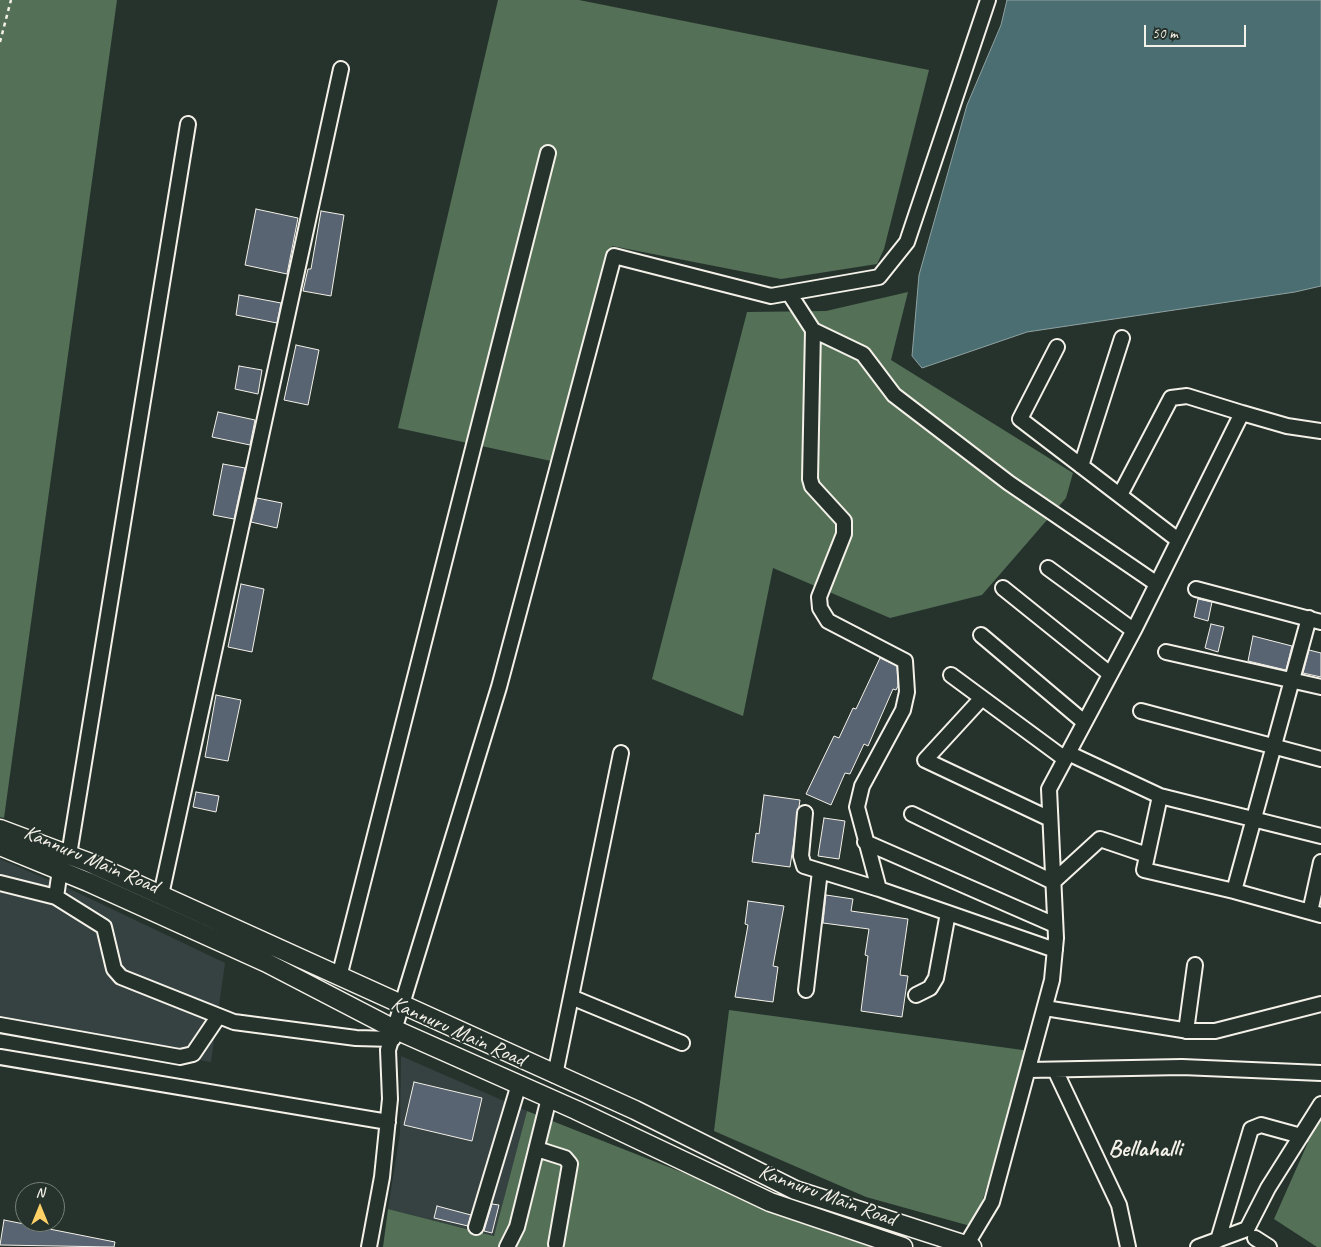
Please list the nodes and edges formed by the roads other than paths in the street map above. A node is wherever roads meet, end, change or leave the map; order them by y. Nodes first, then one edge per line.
1 (988, 0) edge
2 (341, 68) dead end
3 (188, 124) dead end
4 (548, 153) dead end
5 (789, 293) junction
6 (813, 330) junction
7 (1122, 338) dead end
8 (1057, 347) dead end
9 (1242, 413) junction
10 (1321, 431) edge
11 (1081, 466) junction
12 (1120, 495) junction
13 (1178, 540) junction
14 (1048, 568) dead end
15 (1157, 584) junction
16 (1003, 588) dead end
17 (1196, 588) dead end
18 (1315, 620) edge
19 (1133, 630) junction
20 (981, 635) dead end
21 (1166, 652) dead end
22 (1110, 674) junction
23 (951, 675) dead end
24 (1292, 681) junction
25 (1321, 687) edge
26 (982, 698) junction
27 (1142, 711) dead end
28 (1084, 722) junction
29 (1273, 748) junction
30 (621, 753) dead end
31 (1066, 756) junction
32 (1321, 759) edge
33 (1160, 796) junction
34 (805, 813) dead end
35 (912, 814) dead end
36 (1050, 819) junction
37 (1254, 819) junction
38 (0, 829) edge
39 (1321, 836) edge
40 (865, 842) junction
41 (0, 846) edge
42 (69, 855) junction
43 (1148, 855) junction
44 (1321, 862) edge
45 (60, 870) junction
46 (820, 871) junction
47 (1054, 882) junction
48 (0, 883) edge
49 (879, 889) junction
50 (1234, 891) junction
51 (161, 895) junction
52 (56, 896) junction
53 (948, 913) junction
54 (1316, 913) edge
55 (1056, 925) junction
56 (1055, 950) junction
57 (1195, 965) dead end
58 (339, 977) junction
59 (806, 990) dead end
60 (916, 995) dead end
61 (571, 997) junction
62 (1321, 1004) edge
63 (404, 1006) junction
64 (1045, 1008) junction
65 (218, 1017) junction
66 (0, 1025) edge
67 (1186, 1030) junction
68 (394, 1035) junction
69 (682, 1043) dead end
70 (0, 1057) edge
71 (1029, 1070) junction
72 (1055, 1070) junction
73 (1321, 1073) edge
74 (555, 1075) junction
75 (519, 1084) junction
76 (549, 1098) junction
77 (1321, 1104) edge
78 (388, 1122) junction
79 (1301, 1136) junction
80 (537, 1149) junction
81 (476, 1227) dead end
82 (1255, 1238) dead end
83 (1218, 1240) junction
84 (556, 1244) dead end
85 (968, 1246) edge
86 (369, 1247) edge
87 (507, 1247) edge
88 (903, 1247) edge
89 (1128, 1247) edge
90 (1198, 1247) edge
91 (1269, 1247) edge

1 - 5 street
2 - 51 street
3 - 42 street
4 - 58 street
5 - 6 street
5 - 63 street
6 - 15 street
6 - 40 street
7 - 11 street
8 - 11 street
9 - 10 street
9 - 12 street
9 - 13 street
11 - 12 street
12 - 13 street
13 - 15 street
14 - 19 street
15 - 19 street
16 - 22 street
17 - 18 street
18 - 24 street
19 - 22 street
20 - 28 street
21 - 24 street
22 - 28 street
23 - 26 street
24 - 25 street
24 - 29 street
26 - 31 street
26 - 36 street
27 - 29 street
28 - 31 street
29 - 32 street
29 - 37 street
30 - 61 street
31 - 33 street
31 - 36 street
33 - 37 street
33 - 43 street
34 - 46 street
35 - 47 street
36 - 47 street
37 - 39 street
37 - 50 street
38 - 42 main road
40 - 49 street
40 - 55 street
41 - 45 main road, Kannuru Main Road
42 - 51 main road
43 - 47 street
43 - 50 street
44 - 54 street
45 - 52 street
45 - 68 main road, Kannuru Main Road
46 - 49 street
46 - 59 street
47 - 55 street
48 - 52 street
49 - 53 street
50 - 54 street
51 - 58 main road
52 - 65 street
53 - 56 street
53 - 60 street
55 - 56 street
56 - 64 street
57 - 67 street
58 - 63 main road
61 - 69 street
61 - 74 street
62 - 67 street
63 - 68 street
63 - 74 main road
64 - 67 street
64 - 71 street
65 - 66 street
65 - 68 street
68 - 75 main road, Kannuru Main Road
68 - 78 street
70 - 78 street
71 - 72 street
71 - 85 street
72 - 73 street
72 - 89 street
74 - 85 main road
75 - 76 main road, Kannuru Main Road
75 - 81 street
76 - 80 street
76 - 88 main road, Kannuru Main Road
77 - 79 street
78 - 86 street
79 - 83 street
79 - 83 street
80 - 84 street
80 - 87 street
82 - 91 street
83 - 90 street

